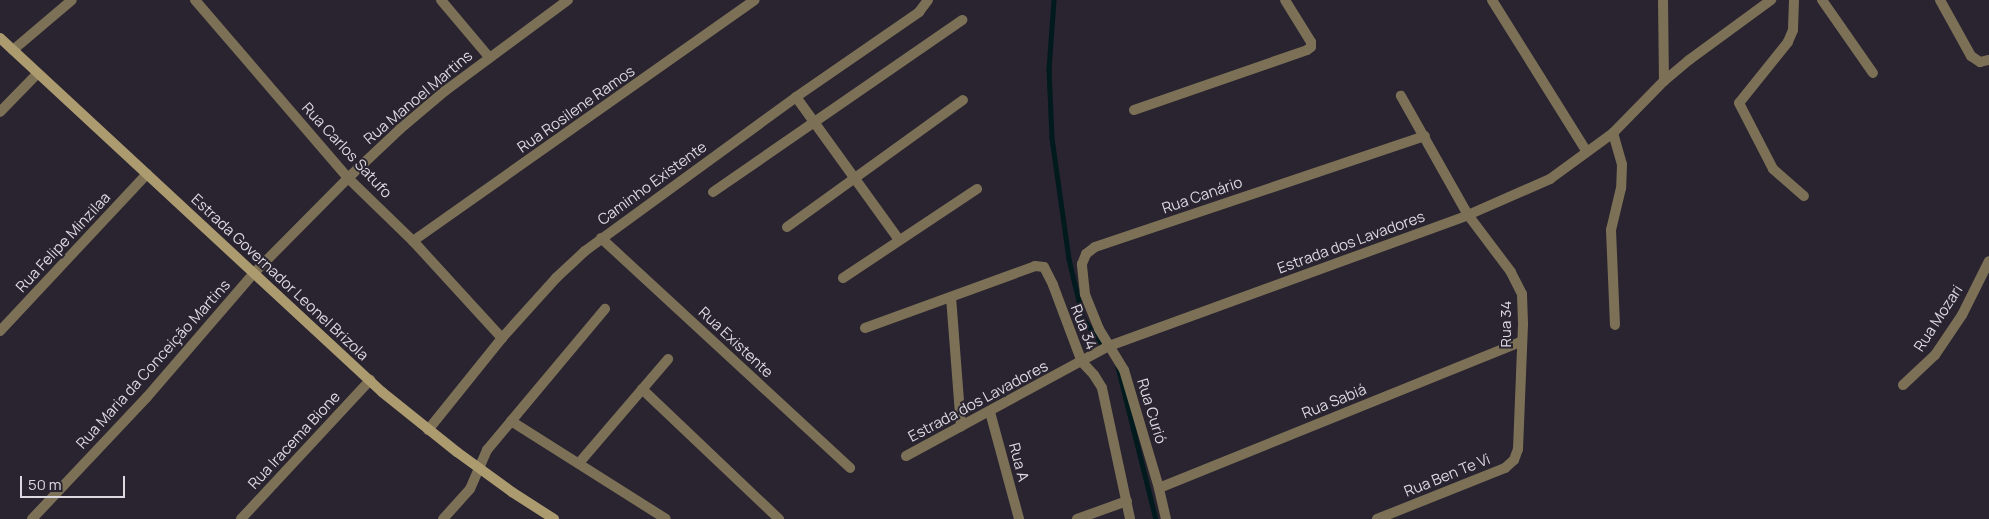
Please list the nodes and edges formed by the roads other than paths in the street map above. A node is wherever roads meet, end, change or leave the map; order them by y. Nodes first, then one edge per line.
1 (72, 0) edge
2 (195, 0) edge
3 (441, 0) edge
4 (568, 0) edge
5 (755, 0) edge
6 (928, 0) edge
7 (1286, 0) edge
8 (1492, 0) edge
9 (1662, 0) edge
10 (1772, 0) edge
11 (1794, 0) edge
12 (1822, 0) edge
13 (1940, 0) edge
14 (962, 20) dead end
15 (0, 38) edge
16 (13, 50) junction
17 (489, 56) junction
18 (1985, 61) edge
19 (1873, 72) dead end
20 (38, 73) junction
21 (1664, 81) junction
22 (1401, 96) dead end
23 (796, 97) junction
24 (962, 100) dead end
25 (1134, 110) dead end
26 (0, 112) edge
27 (815, 123) junction
28 (1612, 133) junction
29 (1425, 136) junction
30 (1587, 152) junction
31 (147, 174) junction
32 (348, 178) junction
33 (856, 178) junction
34 (977, 189) dead end
35 (713, 192) dead end
36 (1804, 196) dead end
37 (1468, 215) junction
38 (787, 227) dead end
39 (601, 238) junction
40 (899, 240) junction
41 (413, 241) junction
42 (1989, 261) edge
43 (255, 272) junction
44 (843, 278) dead end
45 (951, 298) junction
46 (605, 309) dead end
47 (1616, 326) dead end
48 (865, 328) dead end
49 (0, 331) edge
50 (502, 338) junction
51 (1521, 342) junction
52 (1108, 347) junction
53 (668, 359) dead end
54 (1086, 360) junction
55 (370, 380) junction
56 (1903, 385) dead end
57 (642, 390) junction
58 (990, 412) junction
59 (511, 421) junction
60 (960, 427) junction
61 (428, 430) junction
62 (1518, 449) joint
63 (906, 456) dead end
64 (579, 463) junction
65 (478, 467) junction
66 (850, 468) dead end
67 (1159, 488) junction
68 (1126, 501) junction
69 (32, 519) edge
70 (240, 519) edge
71 (443, 519) edge
72 (554, 519) edge
73 (666, 519) edge
74 (779, 519) edge
75 (1019, 519) edge
76 (1077, 519) edge
77 (1130, 519) edge
78 (1166, 519) edge
79 (1378, 519) edge

1 - 16 street
2 - 32 street, Rua Carlos Satufo
3 - 17 street
4 - 17 street, Rua Manoel Martins
5 - 41 street, Rua Rosilene Ramos
6 - 23 street, Caminho Existente
7 - 25 street
8 - 30 street
9 - 21 street
10 - 21 street, Estrada dos Lavadores
11 - 36 street
12 - 19 street
13 - 18 street
14 - 27 street
15 - 16 main road, Estrada Governador Leonel Brizola
16 - 20 main road, Estrada Governador Leonel Brizola
17 - 32 street, Rua Manoel Martins
20 - 26 street
20 - 31 main road, Estrada Governador Leonel Brizola
21 - 28 street, Estrada dos Lavadores
22 - 29 street
23 - 27 street
23 - 39 street, Caminho Existente
24 - 33 street
27 - 33 street
27 - 35 street
28 - 30 street, Estrada dos Lavadores
28 - 47 street
29 - 37 street
29 - 52 street, Rua Canário
30 - 37 street, Estrada dos Lavadores
31 - 43 main road, Estrada Governador Leonel Brizola
31 - 49 street, Rua Felipe Minzilaa
32 - 41 street, Rua Carlos Satufo
32 - 43 street, Rua Manoel Martins
33 - 38 street
33 - 40 street
34 - 40 street
37 - 51 street, Rua 34
37 - 52 street, Estrada dos Lavadores
39 - 50 street, Caminho Existente
39 - 66 street, Rua Existente
40 - 44 street
41 - 50 street, Rua Carlos Satufo
42 - 56 street, Rua Mozari
43 - 55 main road, Estrada Governador Leonel Brizola
43 - 69 street, Rua Maria da Conceição Martins
45 - 48 street, Rua 34
45 - 54 street, Rua 34
45 - 60 street
46 - 59 street
50 - 61 street, Caminho Existente
51 - 62 street, Rua 34
51 - 67 street, Rua Sabiá
52 - 54 street, Estrada dos Lavadores
52 - 67 street, Rua Curió
53 - 57 street
54 - 58 street, Estrada dos Lavadores
54 - 68 street, Rua 34
55 - 61 main road, Estrada Governador Leonel Brizola
55 - 70 street, Rua Iracema Bione
57 - 64 street
57 - 74 street
58 - 60 street, Estrada dos Lavadores
58 - 75 street, Rua A
59 - 64 street
59 - 65 street
60 - 63 street, Estrada dos Lavadores
61 - 65 main road, Estrada Governador Leonel Brizola
62 - 79 street, Rua Ben Te Vi
64 - 73 street
65 - 71 street
65 - 72 main road, Estrada Governador Leonel Brizola
67 - 78 street
68 - 76 street
68 - 77 street, Rua 34

